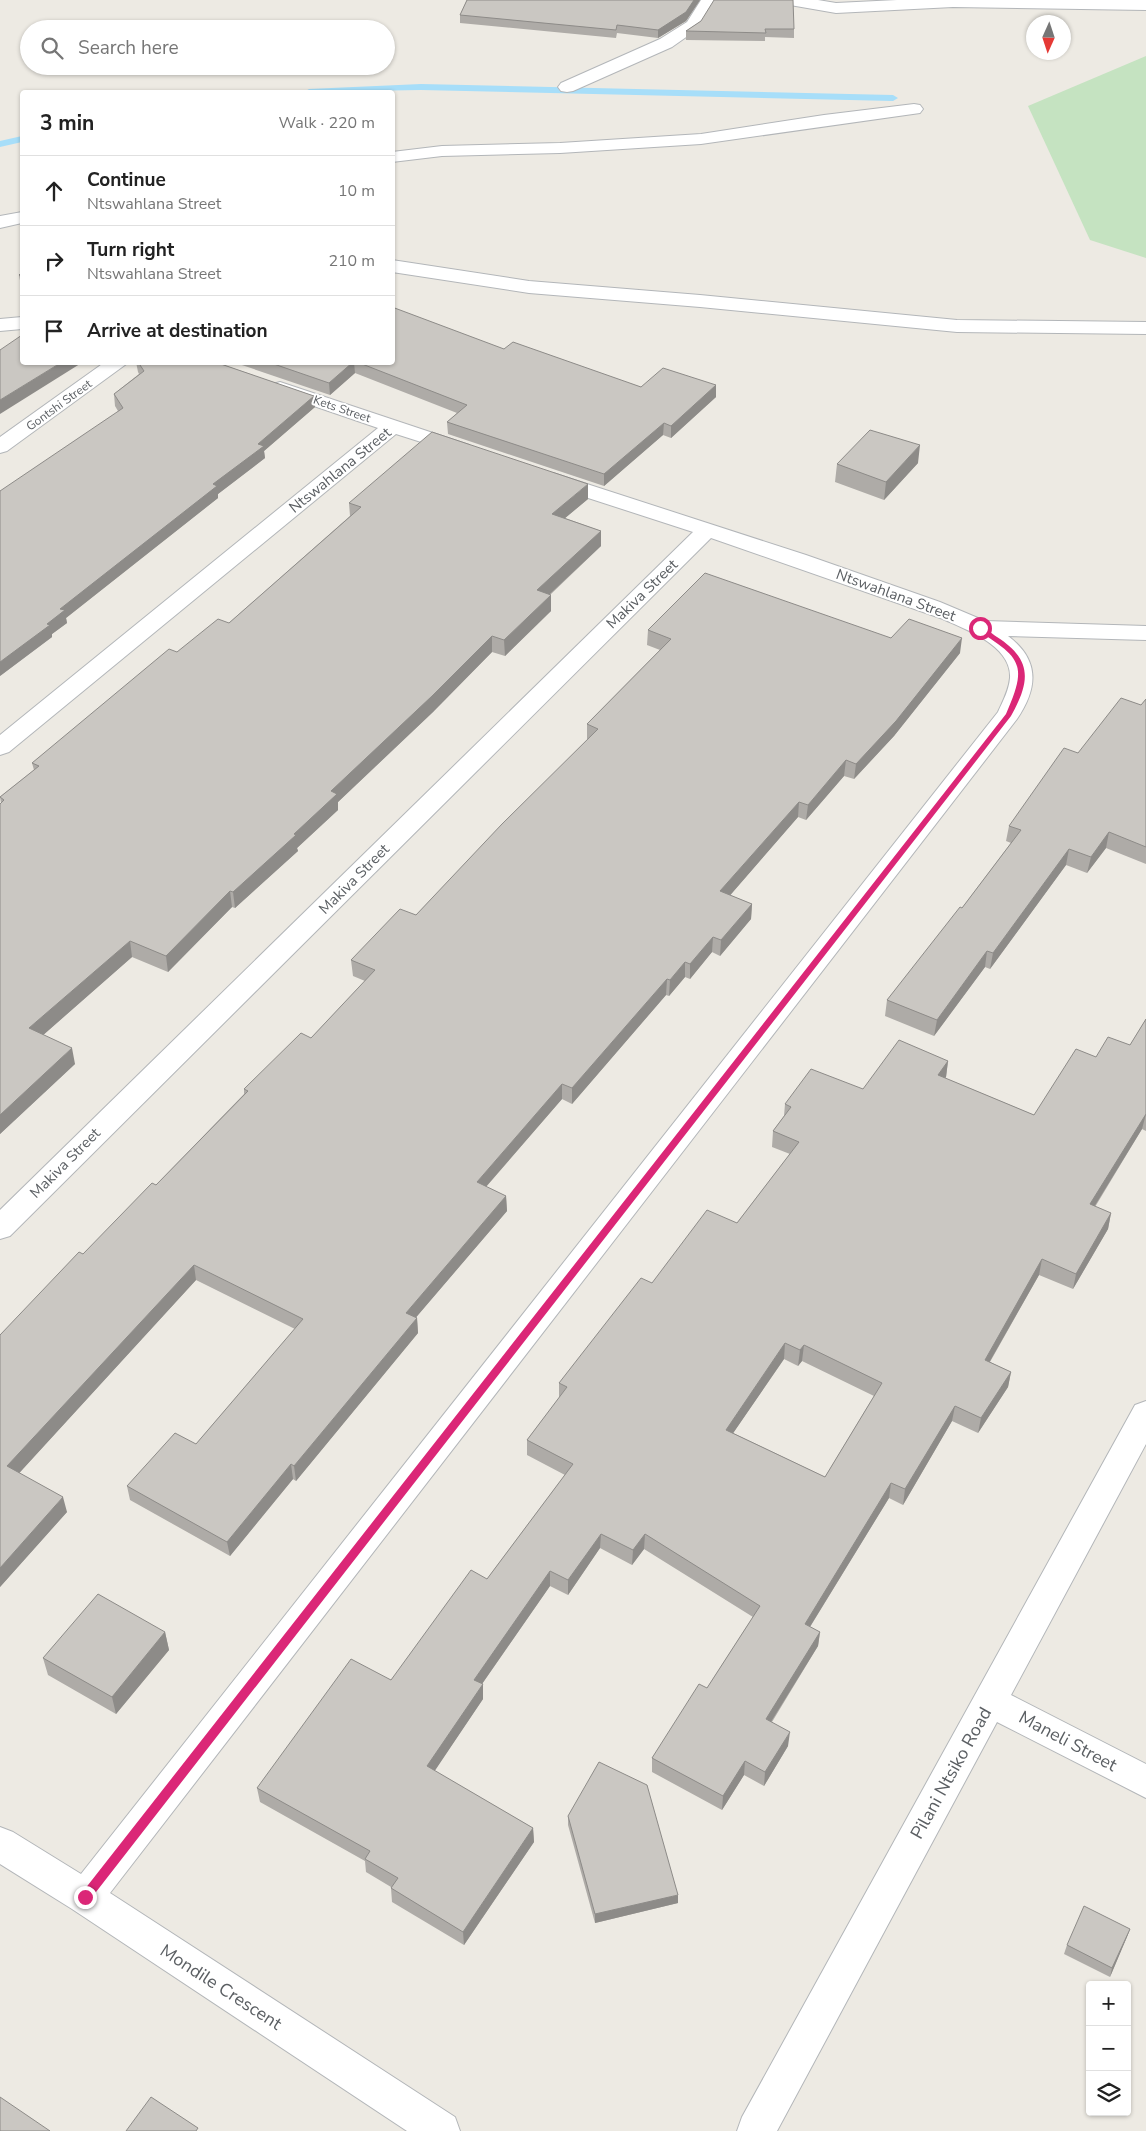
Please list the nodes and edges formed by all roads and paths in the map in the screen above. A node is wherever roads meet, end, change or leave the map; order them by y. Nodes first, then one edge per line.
1 (709, 0) edge
2 (790, 0) edge
3 (1146, 5) edge
4 (568, 87) dead end
5 (914, 109) dead end
6 (395, 157) edge
7 (20, 218) edge
8 (0, 222) edge
9 (395, 266) edge
10 (20, 323) edge
11 (0, 325) edge
12 (1146, 328) edge
13 (115, 365) edge
14 (261, 382) edge
15 (393, 426) junction
16 (0, 447) edge
17 (485, 456) edge
18 (532, 472) edge
19 (707, 530) junction
20 (980, 628) junction
21 (1146, 633) edge
22 (0, 747) edge
23 (0, 1228) edge
24 (1146, 1414) edge
25 (990, 1700) junction
26 (1146, 1782) edge
27 (0, 1844) edge
28 (85, 1897) junction
29 (441, 2131) edge
30 (756, 2131) edge

1 - 4 street
2 - 3 street
5 - 6 street
7 - 8 street
9 - 12 street
10 - 11 street
13 - 16 street, Gontshi Street
14 - 15 street, Kets Street
15 - 17 street, Ntswahlana Street
15 - 22 street, Ntswahlana Street
18 - 19 street, Ntswahlana Street
19 - 20 street, Ntswahlana Street
19 - 23 street, Makiva Street
20 - 21 street
20 - 28 street, Ntswahlana Street
24 - 25 street, Pilani Ntsiko Road
25 - 26 street, Maneli Street
25 - 30 street, Pilani Ntsiko Road
27 - 28 street, Mondile Crescent
28 - 29 street, Mondile Crescent

